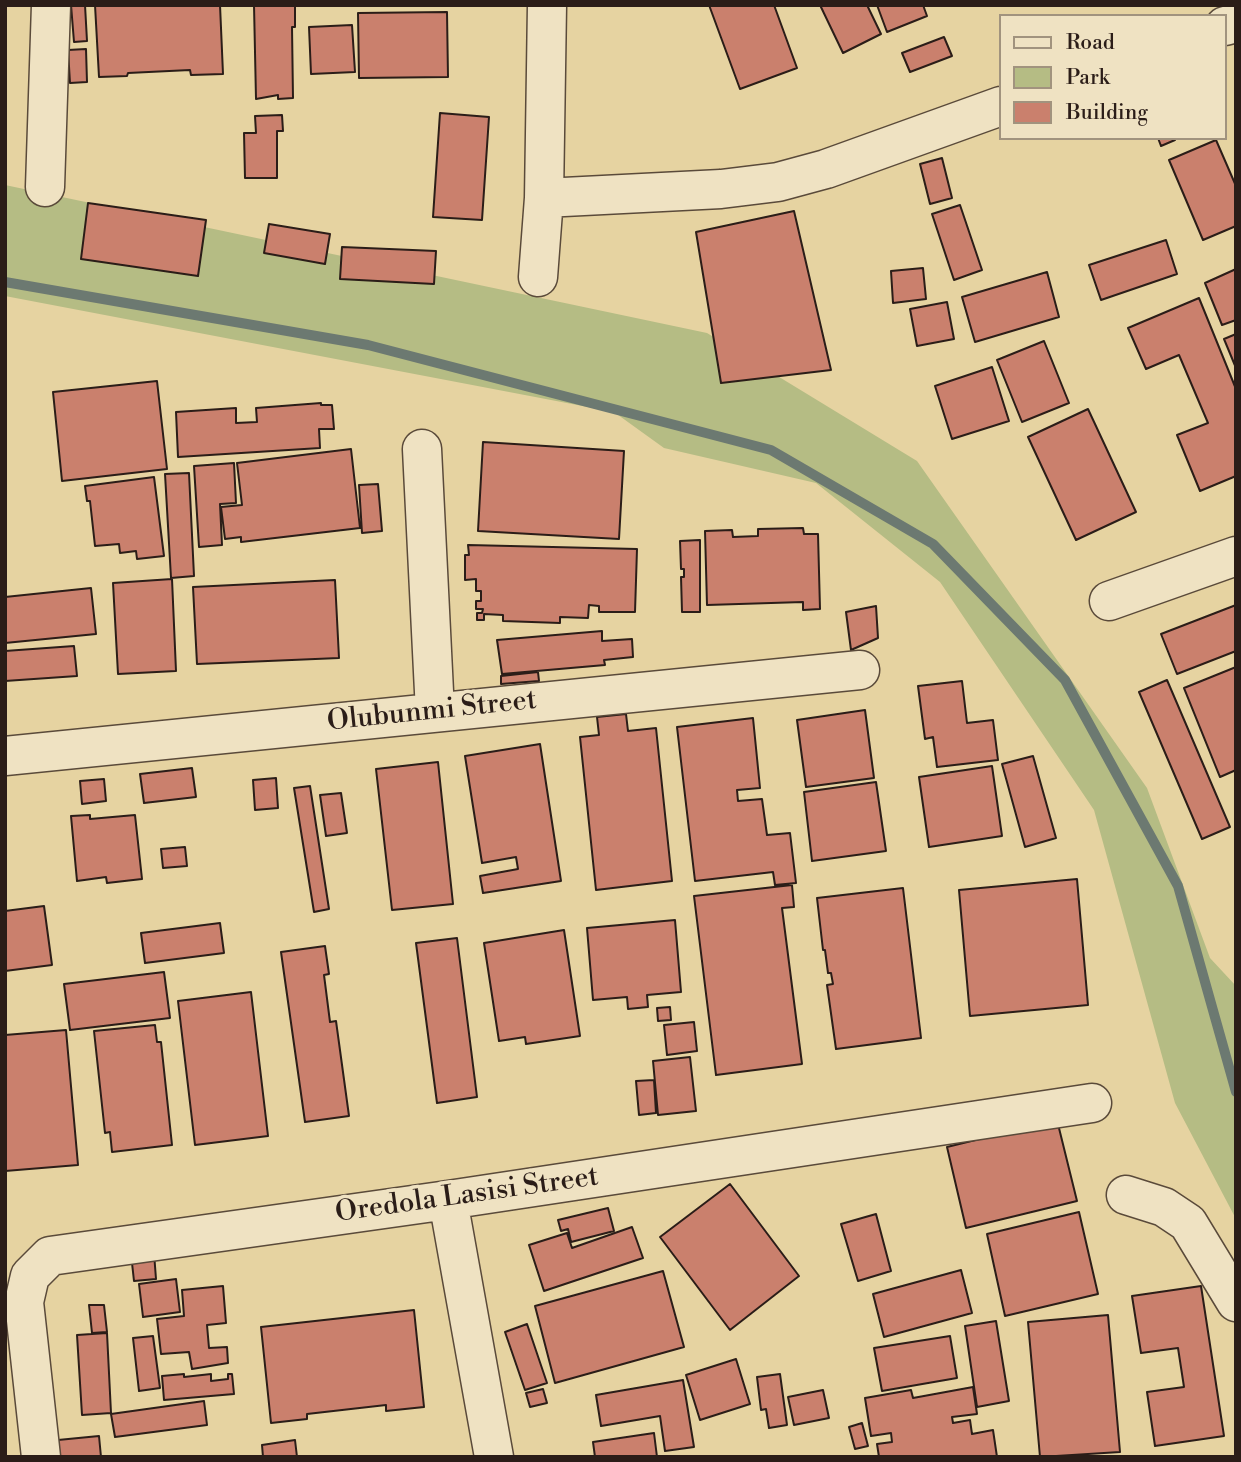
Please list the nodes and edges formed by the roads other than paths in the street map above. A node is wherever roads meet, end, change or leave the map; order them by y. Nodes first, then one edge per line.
1 (51, 5) edge
2 (547, 5) edge
3 (1000, 106) edge
4 (45, 187) dead end
5 (544, 198) junction
6 (538, 277) dead end
7 (422, 449) dead end
8 (1236, 556) edge
9 (1109, 601) dead end
10 (860, 670) dead end
11 (435, 712) junction
12 (5, 757) edge
13 (1092, 1103) dead end
14 (1126, 1195) dead end
15 (448, 1200) junction
16 (1236, 1303) edge
17 (41, 1457) edge
18 (494, 1457) edge

1 - 4 street
2 - 5 street
3 - 5 street
5 - 6 street
7 - 11 street
8 - 9 street
10 - 11 street, Olubunmi Street
11 - 12 street, Olubunmi Street
13 - 15 street, Oredola Lasisi Street
14 - 16 street
15 - 17 street, Oredola Lasisi Street
15 - 18 street

